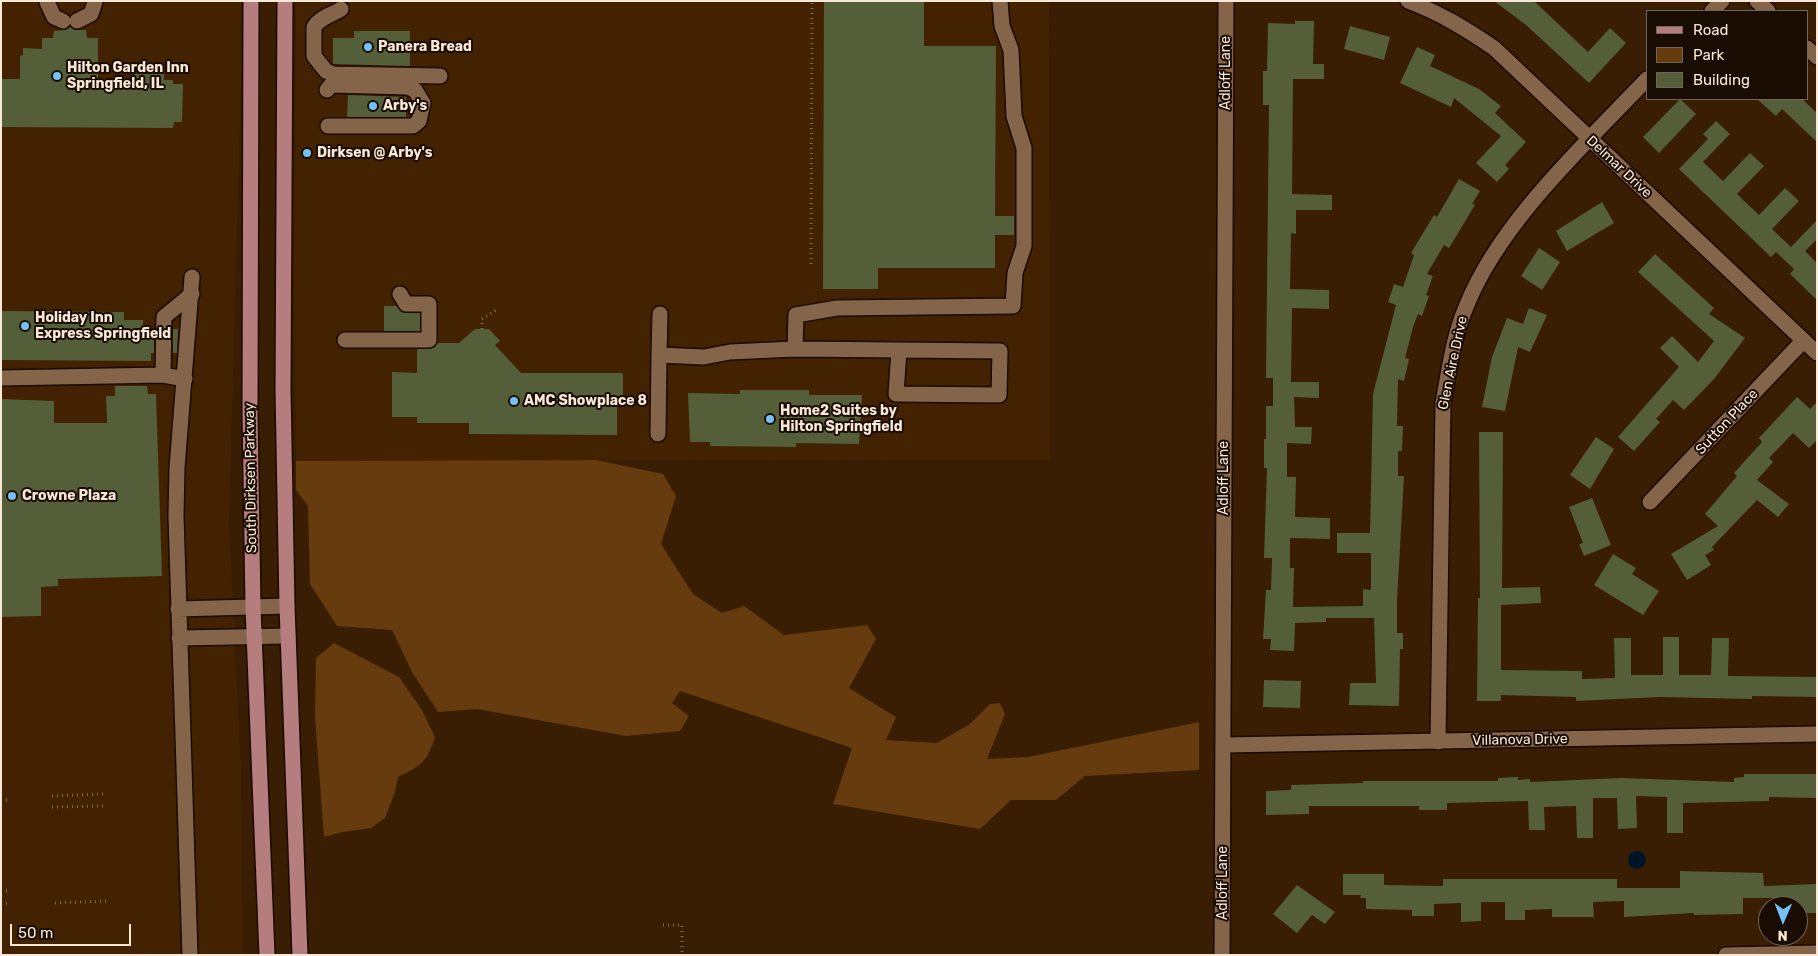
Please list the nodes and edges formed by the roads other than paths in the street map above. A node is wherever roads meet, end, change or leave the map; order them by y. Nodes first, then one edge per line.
1 (251, 1) edge
2 (284, 1) edge
3 (1000, 1) edge
4 (1226, 1) edge
5 (1408, 1) edge
6 (1722, 1) edge
7 (1758, 1) edge
8 (48, 2) edge
9 (95, 2) edge
10 (341, 9) dead end
11 (1713, 10) edge
12 (1767, 10) edge
13 (440, 76) dead end
14 (1646, 80) edge
15 (327, 90) dead end
16 (328, 126) dead end
17 (1590, 139) junction
18 (192, 277) dead end
19 (192, 294) junction
20 (400, 294) dead end
21 (660, 314) dead end
22 (344, 340) dead end
23 (1803, 341) junction
24 (795, 349) junction
25 (899, 350) junction
26 (1817, 353) edge
27 (660, 356) junction
28 (163, 376) junction
29 (1, 378) edge
30 (185, 379) junction
31 (658, 434) dead end
32 (1650, 502) dead end
33 (287, 606) junction
34 (253, 607) junction
35 (178, 609) junction
36 (254, 636) junction
37 (288, 636) junction
38 (179, 638) junction
39 (1817, 734) edge
40 (1438, 742) junction
41 (1224, 745) junction
42 (1817, 953) edge
43 (190, 955) edge
44 (267, 955) edge
45 (300, 955) edge
46 (1222, 955) edge
47 (1726, 955) edge

1 - 34 main road, South Dirksen Parkway
2 - 33 main road
3 - 24 street
4 - 41 street, Adloff Lane
5 - 17 street, Delmar Drive
6 - 11 street
7 - 12 street
8 - 9 street
10 - 13 street
14 - 17 street, Glen Aire Drive
15 - 16 street
17 - 23 street, Delmar Drive
17 - 40 street, Glen Aire Drive
18 - 19 street
19 - 28 street
19 - 30 street
20 - 22 street
21 - 27 street
23 - 26 street, Delmar Drive
23 - 32 street, Sutton Place
24 - 25 street
24 - 27 street
25 - 25 street
27 - 31 street
28 - 29 street
28 - 30 street
30 - 35 street
33 - 34 street
33 - 37 main road
34 - 35 street
34 - 36 main road, South Dirksen Parkway
35 - 38 street
36 - 37 street
36 - 38 street
36 - 44 main road, South Dirksen Parkway
37 - 45 main road
38 - 43 street
39 - 40 street, Villanova Drive
40 - 41 street, Villanova Drive
41 - 46 street, Adloff Lane
42 - 47 street

